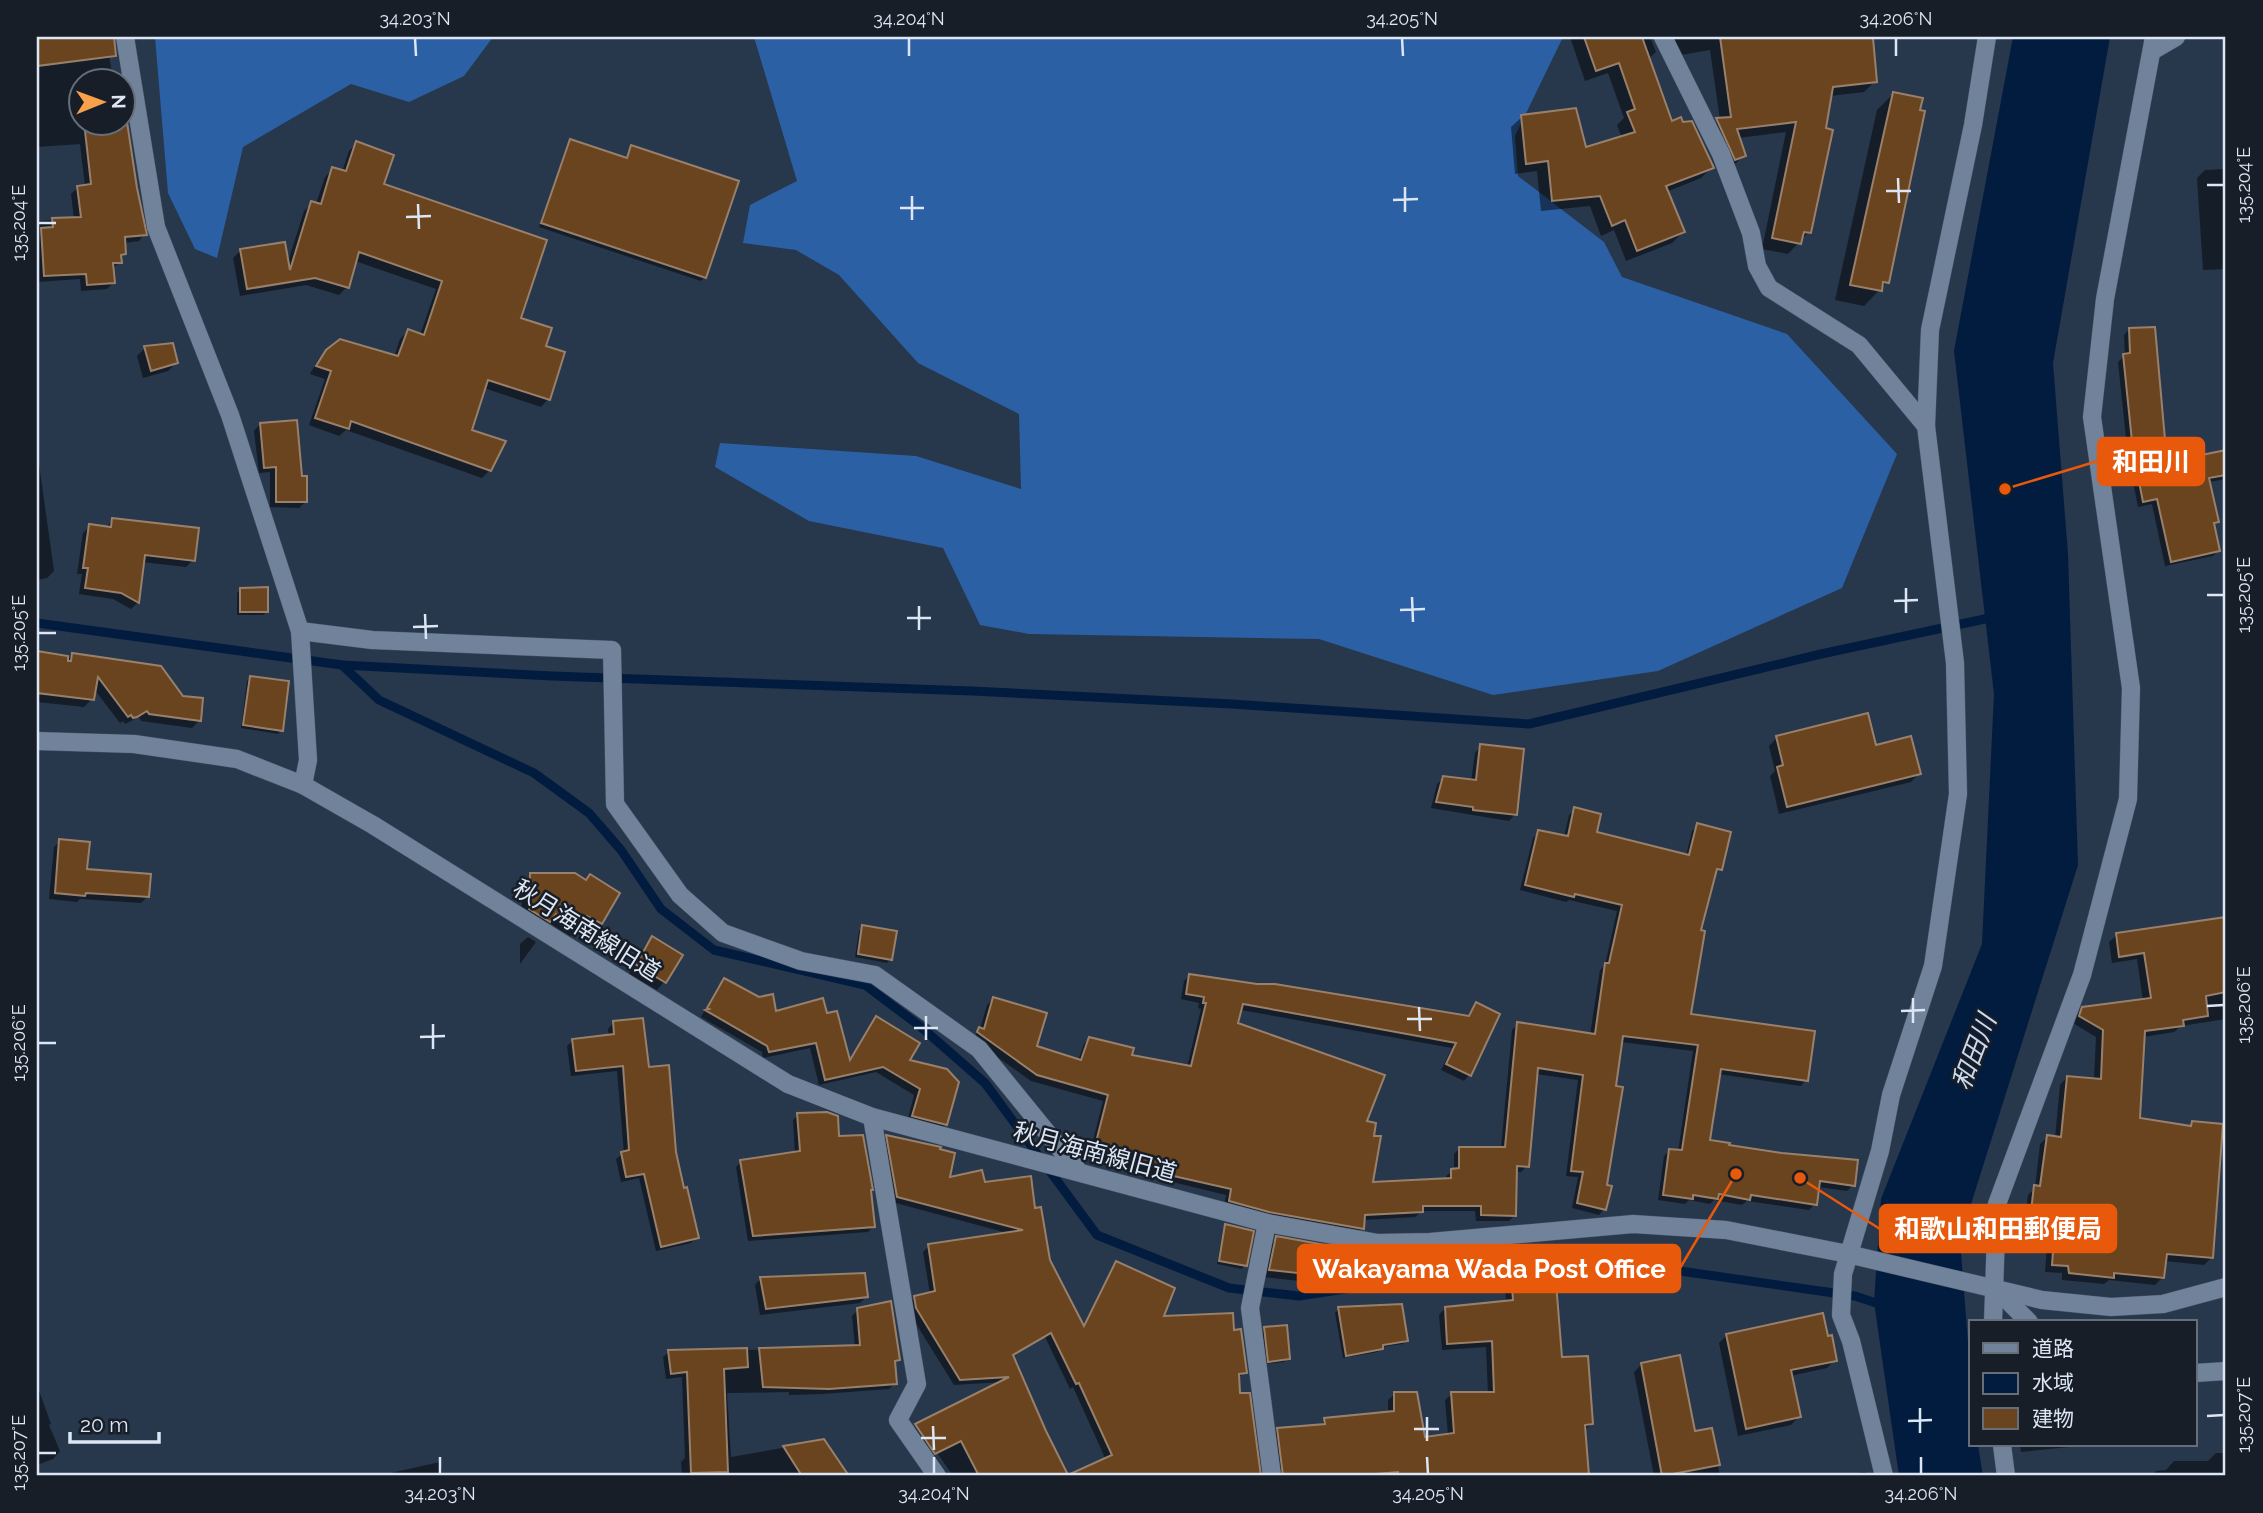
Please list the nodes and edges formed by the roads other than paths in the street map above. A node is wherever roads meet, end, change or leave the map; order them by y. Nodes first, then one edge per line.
1 (125, 37) edge
2 (1662, 37) edge
3 (1987, 37) edge
4 (2176, 37) edge
5 (2153, 44) edge
6 (1926, 426) junction
7 (300, 638) junction
8 (37, 741) edge
9 (303, 785) junction
10 (872, 1116) junction
11 (1079, 1172) junction
12 (1267, 1223) junction
13 (1854, 1255) junction
14 (1986, 1285) junction
15 (2226, 1287) edge
16 (1993, 1320) edge
17 (2027, 1320) edge
18 (2226, 1371) edge
19 (2196, 1373) edge
20 (2002, 1446) edge
21 (937, 1476) edge
22 (1272, 1476) edge
23 (1884, 1476) edge
24 (2006, 1476) edge

1 - 7 street
2 - 6 street
3 - 6 street
4 - 5 street
5 - 14 street
6 - 13 street
7 - 9 street
7 - 11 street
8 - 9 street, 秋月海南線旧道
9 - 10 street, 秋月海南線旧道
10 - 11 street, 秋月海南線旧道
10 - 21 street
11 - 12 street, 秋月海南線旧道
12 - 13 street, 秋月海南線旧道
12 - 22 street
13 - 14 street, 秋月海南線旧道
13 - 23 street
14 - 15 street, 秋月海南線旧道
14 - 16 street
14 - 17 street
18 - 19 street
20 - 24 street

